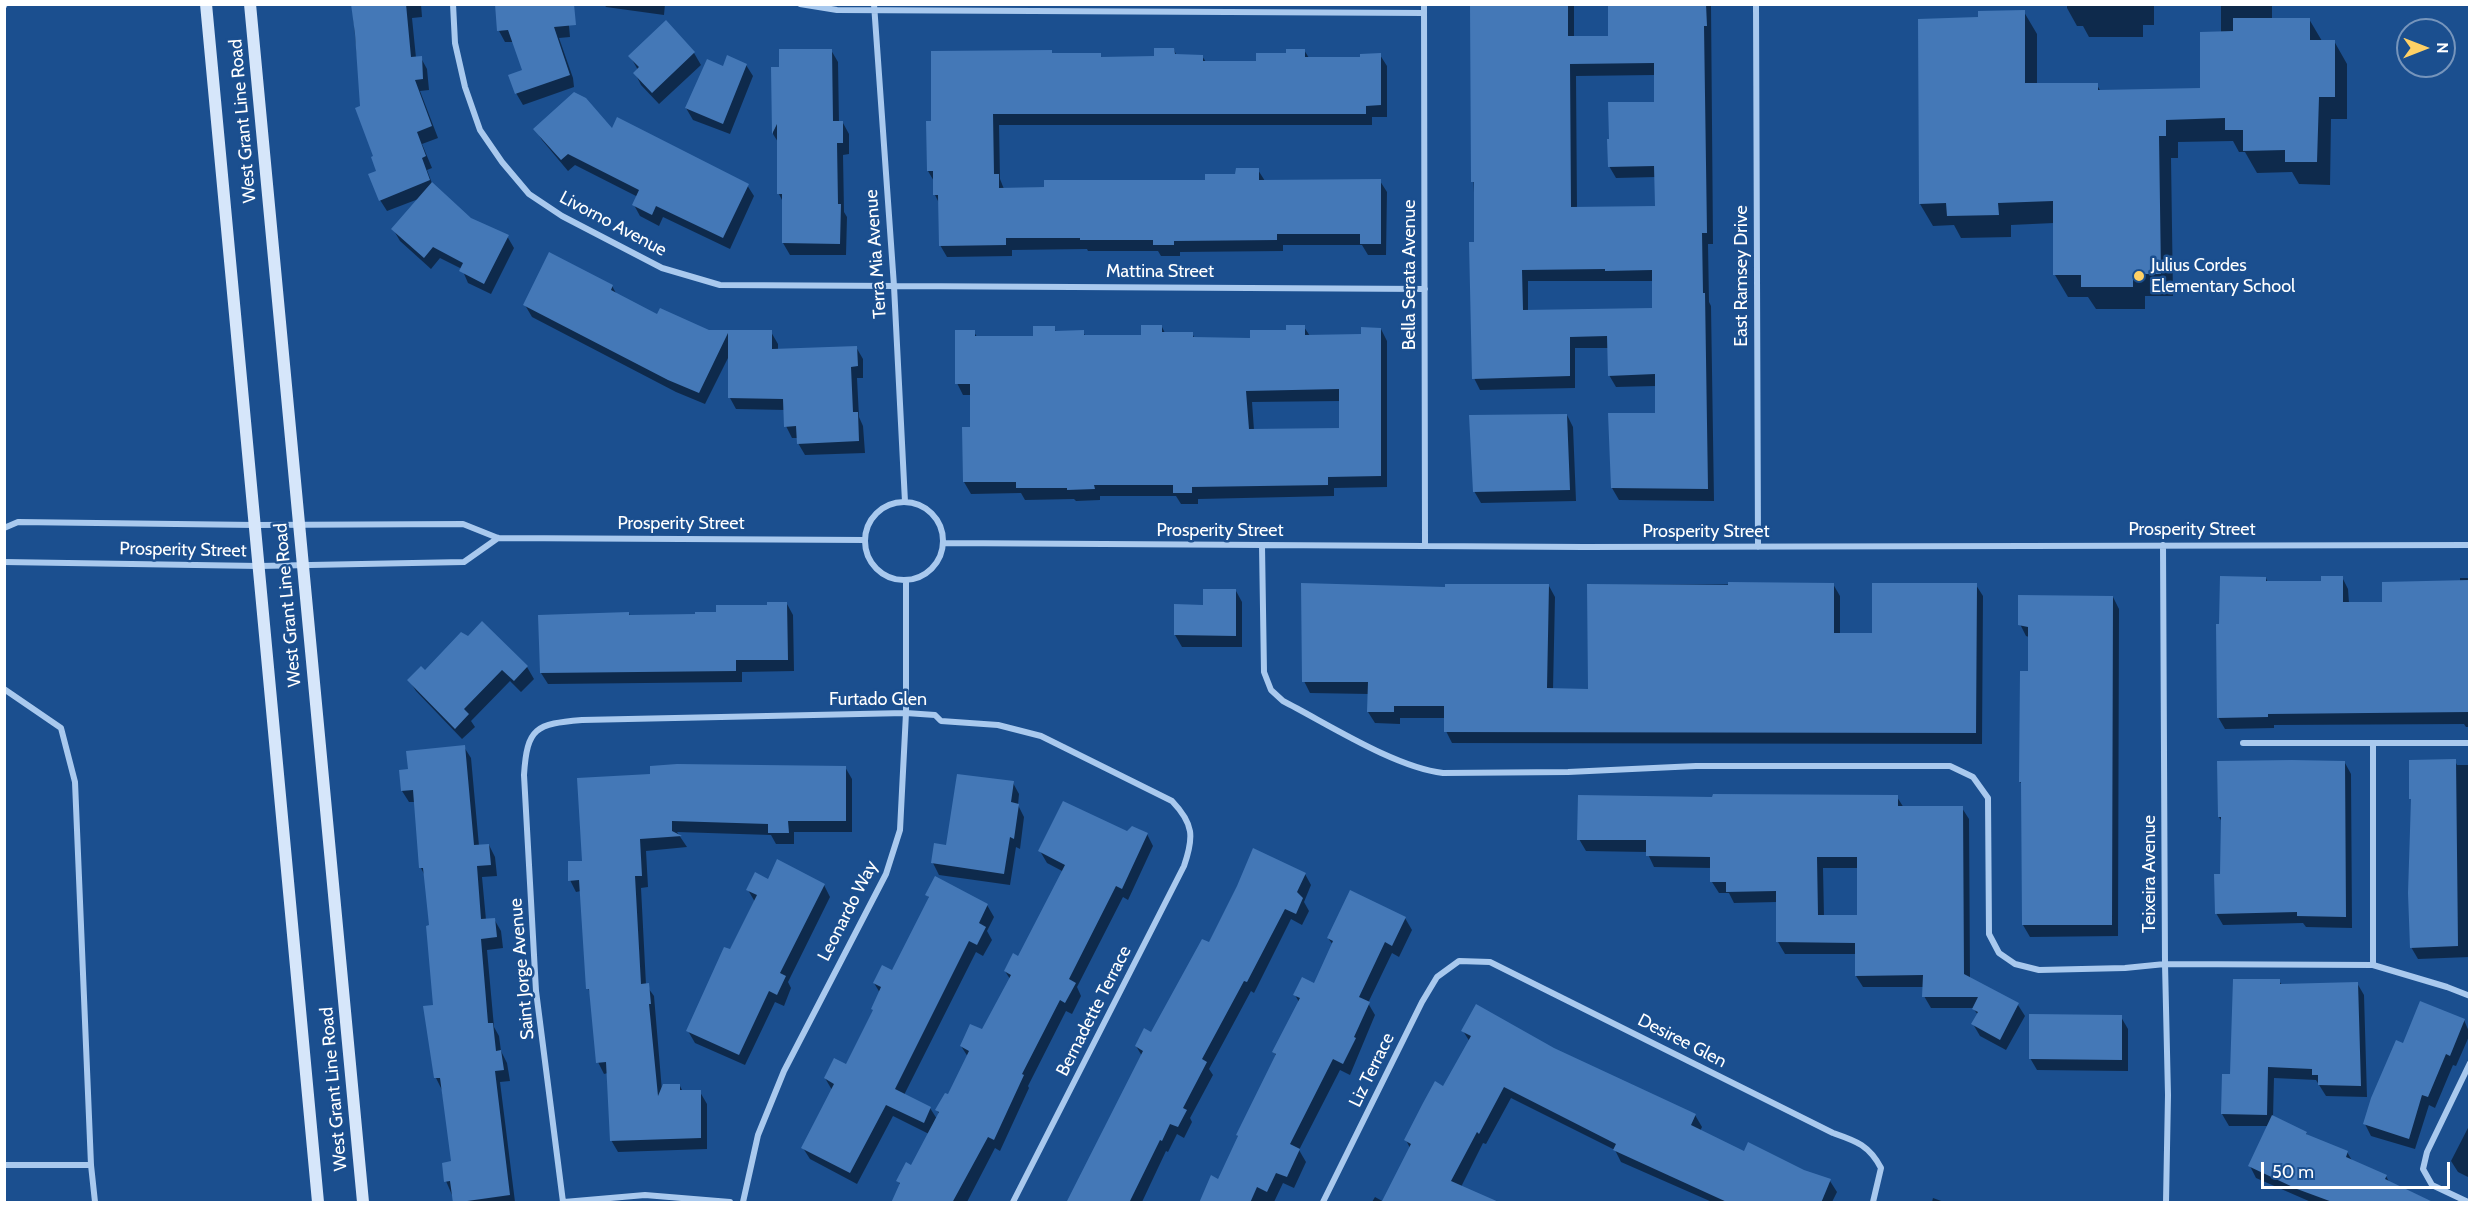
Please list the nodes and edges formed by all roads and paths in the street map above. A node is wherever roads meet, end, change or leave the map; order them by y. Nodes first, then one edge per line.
1 (206, 4) edge
2 (250, 4) edge
3 (453, 4) edge
4 (800, 4) edge
5 (1424, 4) edge
6 (1756, 4) edge
7 (874, 8) edge
8 (1424, 13) junction
9 (894, 286) junction
10 (1425, 289) junction
11 (905, 502) junction
12 (255, 525) junction
13 (298, 525) junction
14 (4, 528) edge
15 (498, 538) junction
16 (865, 540) junction
17 (943, 543) junction
18 (1425, 545) junction
19 (2163, 545) junction
20 (2469, 545) edge
21 (1262, 546) junction
22 (1758, 547) junction
23 (4, 562) edge
24 (302, 565) junction
25 (259, 566) junction
26 (906, 581) junction
27 (4, 688) edge
28 (906, 713) junction
29 (532, 733) joint
30 (2243, 743) dead end
31 (2373, 743) junction
32 (2469, 743) edge
33 (1190, 829) joint
34 (1459, 961) joint
35 (2165, 964) junction
36 (2373, 965) junction
37 (2469, 996) edge
38 (2469, 1063) edge
39 (4, 1165) edge
40 (91, 1166) junction
41 (95, 1203) edge
42 (318, 1203) edge
43 (363, 1203) edge
44 (563, 1203) edge
45 (730, 1203) edge
46 (743, 1203) edge
47 (1013, 1203) edge
48 (1323, 1203) edge
49 (1873, 1203) edge
50 (2166, 1203) edge
51 (2468, 1203) edge

1 - 12 main road, West Grant Line Road
2 - 13 main road, West Grant Line Road
3 - 9 street, Livorno Avenue
4 - 7 street
5 - 8 street, Bella Serata Avenue
6 - 22 street, East Ramsey Drive
7 - 8 street
7 - 9 street, Terra Mia Avenue
8 - 10 street, Bella Serata Avenue
9 - 10 street, Mattina Street
9 - 11 street, Terra Mia Avenue
10 - 18 street, Bella Serata Avenue
11 - 16 street
11 - 17 street
12 - 13 street, Prosperity Street
12 - 14 street, Prosperity Street
12 - 25 main road, West Grant Line Road
13 - 15 street, Prosperity Street
13 - 24 main road, West Grant Line Road
15 - 16 street, Prosperity Street
15 - 24 street, Prosperity Street
16 - 26 street
17 - 21 street, Prosperity Street
17 - 26 street
18 - 21 street, Prosperity Street
18 - 22 street, Prosperity Street
19 - 20 street, Prosperity Street
19 - 22 street, Prosperity Street
19 - 35 street, Teixeira Avenue
21 - 35 street
23 - 25 street, Prosperity Street
24 - 25 street, Prosperity Street
24 - 43 main road, West Grant Line Road
25 - 42 main road, West Grant Line Road
26 - 28 street, Leonardo Way
27 - 40 street
28 - 29 street, Furtado Glen
28 - 33 street, Furtado Glen
28 - 46 street, Leonardo Way
29 - 44 street, Saint Jorge Avenue
30 - 31 street
31 - 32 street
31 - 36 street
33 - 47 street, Bernadette Terrace
34 - 48 street, Liz Terrace
34 - 49 street, Desiree Glen
35 - 36 street
35 - 50 street, Teixeira Avenue
36 - 37 street
38 - 51 street
39 - 40 street
40 - 41 street
44 - 45 street

